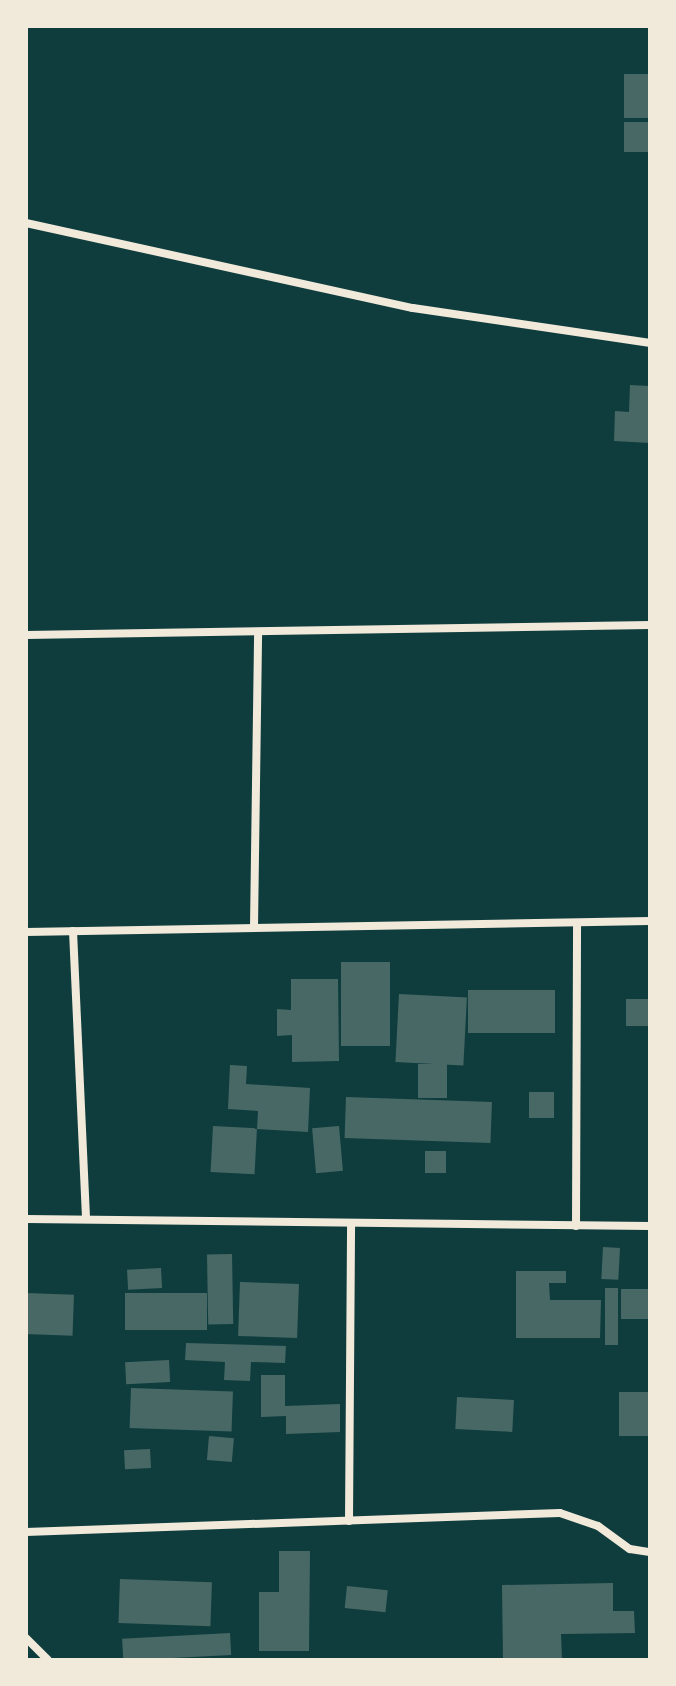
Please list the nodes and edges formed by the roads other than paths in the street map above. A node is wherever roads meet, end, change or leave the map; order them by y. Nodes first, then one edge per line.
1 (26, 223) edge
2 (650, 343) edge
3 (650, 625) edge
4 (258, 632) junction
5 (26, 635) edge
6 (650, 921) edge
7 (577, 924) junction
8 (254, 927) junction
9 (73, 931) junction
10 (26, 932) edge
11 (86, 1217) junction
12 (26, 1219) edge
13 (351, 1226) junction
14 (576, 1226) junction
15 (650, 1226) edge
16 (349, 1521) junction
17 (26, 1532) edge
18 (650, 1552) edge
19 (26, 1638) edge
20 (48, 1660) edge

1 - 2 street
3 - 4 street
4 - 5 street
4 - 8 street
6 - 7 street
7 - 8 street
7 - 14 street
8 - 9 street
9 - 10 street
9 - 11 street
11 - 12 street
11 - 13 street
13 - 14 street
13 - 16 street
14 - 15 street
16 - 17 street
16 - 18 street
19 - 20 street

